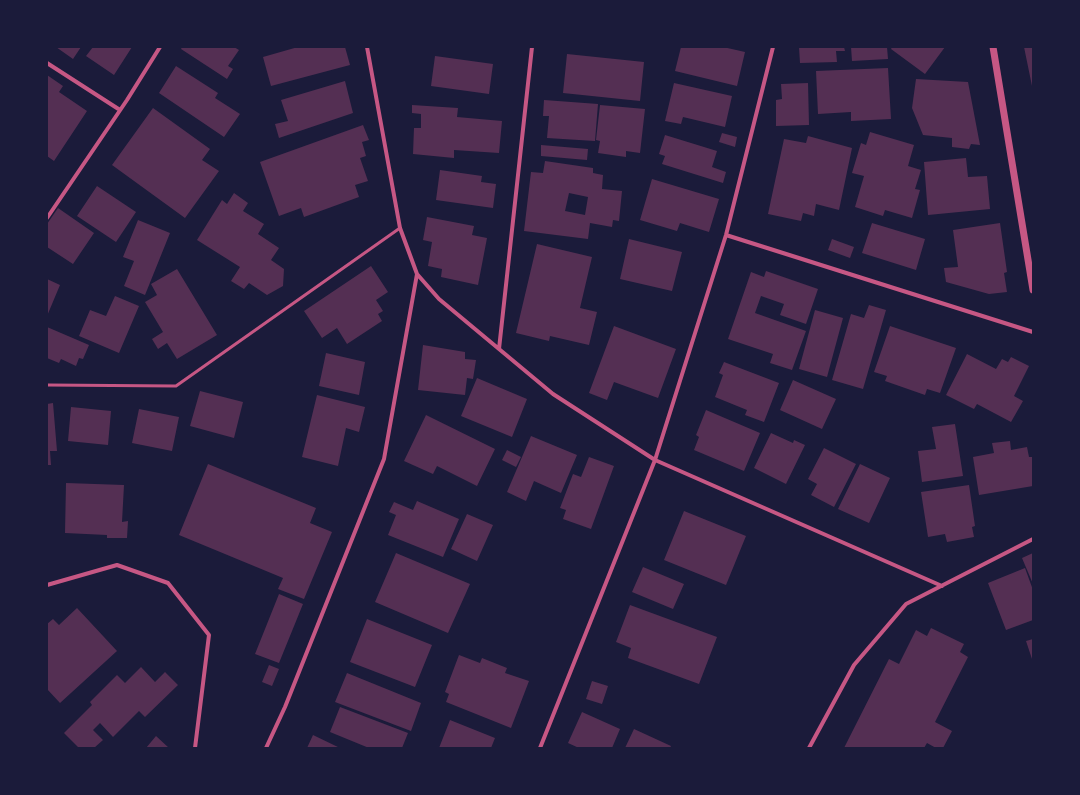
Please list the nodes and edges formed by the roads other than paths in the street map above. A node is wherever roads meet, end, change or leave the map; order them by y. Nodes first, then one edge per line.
1 (160, 47) edge
2 (367, 47) edge
3 (532, 47) edge
4 (773, 47) edge
5 (993, 47) edge
6 (47, 64) edge
7 (120, 110) junction
8 (47, 218) edge
9 (400, 228) junction
10 (726, 235) junction
11 (417, 274) junction
12 (1033, 290) edge
13 (1033, 332) edge
14 (499, 349) junction
15 (47, 385) edge
16 (655, 460) junction
17 (1033, 539) edge
18 (47, 585) edge
19 (942, 586) junction
20 (195, 748) edge
21 (266, 748) edge
22 (540, 748) edge
23 (809, 748) edge

1 - 7 street
2 - 9 street
3 - 14 street
4 - 10 street
5 - 12 street
6 - 7 street
7 - 8 street
9 - 11 street
9 - 15 lane
10 - 13 street
10 - 16 street
11 - 14 street
11 - 21 street
14 - 16 street
16 - 19 street
16 - 22 street
17 - 19 street
18 - 20 street
19 - 23 street

